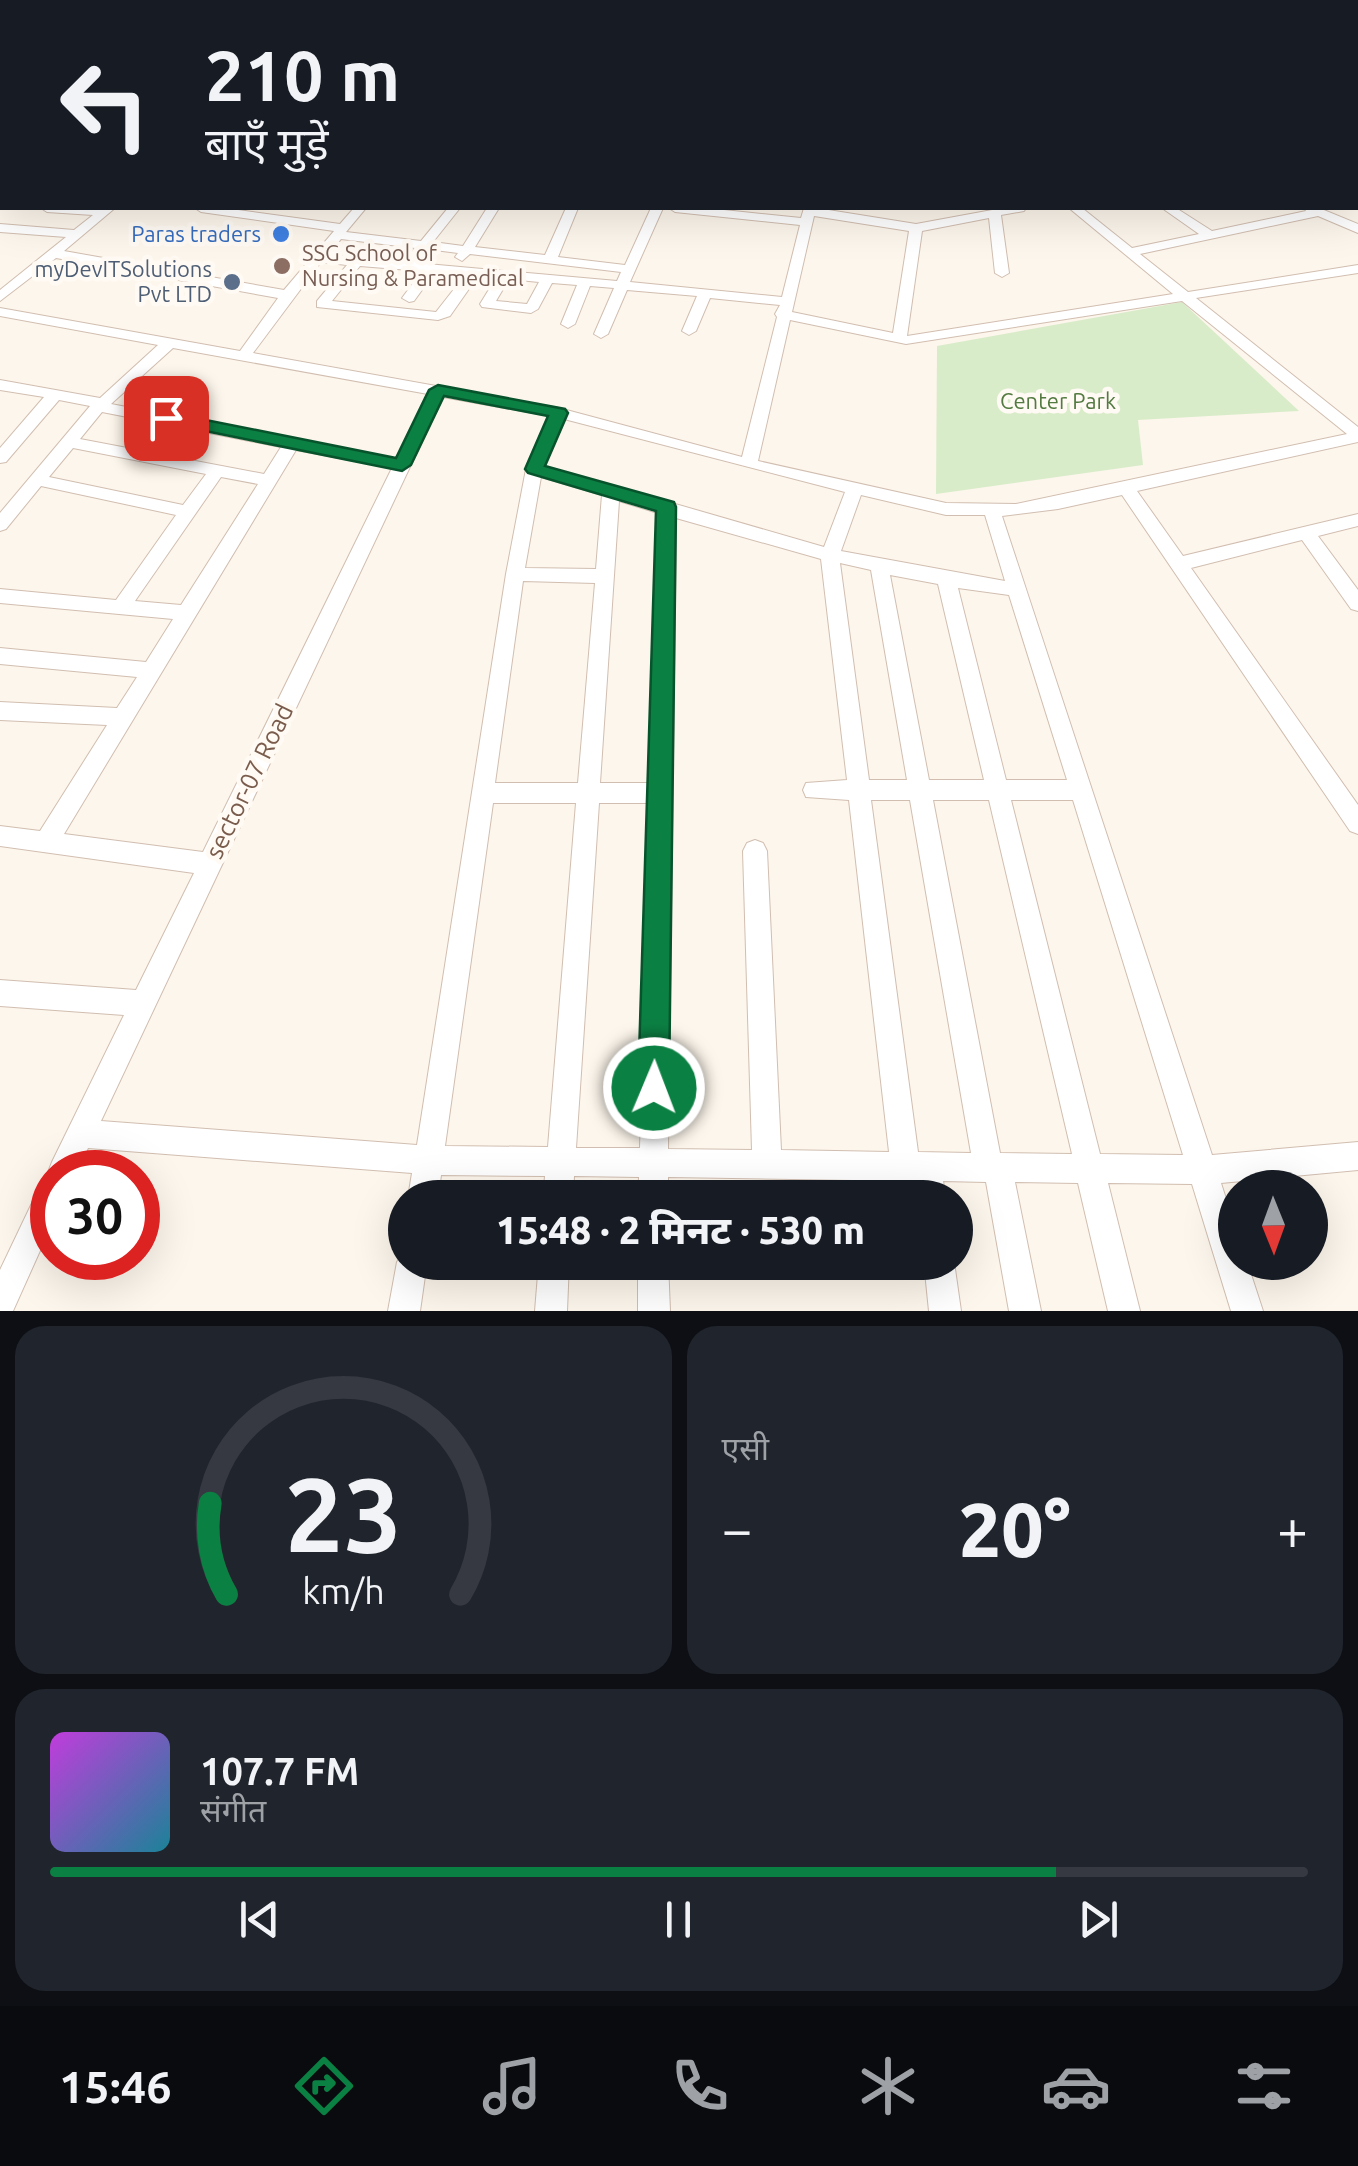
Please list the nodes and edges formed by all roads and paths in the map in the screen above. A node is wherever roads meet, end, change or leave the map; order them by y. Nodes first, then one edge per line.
1 (106, 210) edge
2 (216, 210) edge
3 (291, 210) edge
4 (358, 210) edge
5 (452, 210) edge
6 (492, 210) edge
7 (571, 210) edge
8 (656, 210) edge
9 (719, 210) edge
10 (1007, 210) edge
11 (1077, 210) edge
12 (1171, 210) edge
13 (1313, 210) edge
14 (994, 212) junction
15 (808, 214) edge
16 (282, 219) junction
17 (0, 228) edge
18 (916, 228) junction
19 (1358, 229) edge
20 (340, 231) junction
21 (75, 234) junction
22 (1210, 235) junction
23 (425, 244) junction
24 (467, 249) junction
25 (1130, 252) junction
26 (51, 253) junction
27 (318, 258) junction
28 (550, 259) junction
29 (356, 262) junction
30 (407, 266) junction
31 (431, 269) junction
32 (629, 269) junction
33 (454, 270) junction
34 (1358, 270) edge
35 (474, 272) junction
36 (1002, 273) dead end
37 (505, 275) junction
38 (547, 279) junction
39 (586, 282) junction
40 (622, 285) junction
41 (705, 294) junction
42 (288, 295) junction
43 (0, 297) edge
44 (410, 298) dead end
45 (1185, 298) junction
46 (783, 308) junction
47 (0, 312) edge
48 (568, 324) dead end
49 (689, 331) dead end
50 (601, 334) dead end
51 (899, 339) junction
52 (168, 344) junction
53 (244, 356) junction
54 (2, 388) edge
55 (438, 390) junction
56 (56, 395) junction
57 (99, 405) junction
58 (559, 413) junction
59 (1358, 436) edge
60 (69, 442) junction
61 (292, 442) junction
62 (0, 458) edge
63 (749, 464) junction
64 (402, 465) junction
65 (534, 469) junction
66 (217, 470) junction
67 (37, 480) junction
68 (268, 480) junction
69 (1125, 486) junction
70 (855, 489) junction
71 (610, 492) junction
72 (666, 507) junction
73 (992, 511) junction
74 (188, 512) junction
75 (1358, 520) edge
76 (0, 525) edge
77 (1306, 532) junction
78 (830, 556) junction
79 (1179, 564) junction
80 (880, 566) junction
81 (515, 574) junction
82 (602, 576) junction
83 (947, 581) junction
84 (1015, 589) junction
85 (0, 596) edge
86 (1358, 604) edge
87 (121, 607) junction
88 (185, 613) junction
89 (0, 656) edge
90 (150, 670) junction
91 (0, 711) edge
92 (122, 717) junction
93 (814, 790) dead end
94 (862, 790) junction
95 (920, 790) junction
96 (999, 790) junction
97 (1080, 790) junction
98 (660, 792) junction
99 (481, 793) junction
100 (587, 793) junction
101 (1358, 824) edge
102 (0, 836) edge
103 (46, 842) junction
104 (755, 850) dead end
105 (209, 864) junction
106 (0, 993) edge
107 (142, 1003) junction
108 (80, 1134) junction
109 (72, 1150) edge
110 (1358, 1156) edge
111 (429, 1160) junction
112 (560, 1161) junction
113 (652, 1162) junction
114 (767, 1164) junction
115 (916, 1166) junction
116 (993, 1167) junction
117 (1088, 1170) junction
118 (1203, 1170) junction
119 (426, 1180) edge
120 (559, 1180) edge
121 (652, 1180) edge
122 (922, 1180) edge
123 (30, 1240) edge
124 (409, 1280) edge
125 (553, 1280) edge
126 (653, 1280) edge
127 (942, 1280) edge
128 (0, 1305) edge
129 (404, 1311) edge
130 (552, 1311) edge
131 (654, 1311) edge
132 (946, 1311) edge
133 (1025, 1311) edge
134 (1124, 1311) edge
135 (1247, 1311) edge

1 - 21 street
2 - 16 street
3 - 16 street
4 - 20 street
5 - 23 street
6 - 24 street
7 - 28 street
8 - 32 street
9 - 15 street
10 - 14 street
11 - 25 street
12 - 22 street
13 - 19 street
13 - 22 street
14 - 18 street
14 - 36 street
15 - 18 street
15 - 46 street
16 - 20 street
17 - 21 street
18 - 51 street
20 - 23 street
20 - 27 street
21 - 26 street
22 - 25 street
23 - 24 street
23 - 30 street
24 - 28 street
24 - 33 street
25 - 45 street
26 - 42 street
26 - 43 street
27 - 29 street
27 - 42 street
28 - 32 street
29 - 30 street
29 - 35 street
30 - 31 street
31 - 33 street
31 - 44 street
32 - 40 street
33 - 35 street
34 - 45 street
35 - 37 street
37 - 38 street
37 - 38 street
38 - 39 street
39 - 40 street
39 - 48 street
40 - 41 street
40 - 50 street
41 - 46 street
41 - 49 street
42 - 53 street
45 - 51 street
45 - 59 street
46 - 51 street
46 - 63 street
47 - 52 street
52 - 53 street
52 - 57 street
53 - 55 street
54 - 56 street
55 - 58 street
55 - 64 street, sector-07 Road
56 - 57 street
56 - 62 street
57 - 60 street
57 - 61 street
58 - 63 street
58 - 65 street
59 - 69 street
60 - 66 street
60 - 67 street
61 - 64 street
61 - 68 street
63 - 70 street
64 - 105 street, sector-07 Road
65 - 71 street
65 - 81 street
66 - 68 street
66 - 74 street
67 - 74 street
67 - 76 street
68 - 88 street
69 - 73 street
69 - 79 street
70 - 73 street
70 - 78 street
71 - 72 street
71 - 82 street
72 - 78 street
72 - 98 street
73 - 84 street
74 - 87 street
75 - 77 street
77 - 79 street
77 - 86 street
78 - 80 street
78 - 94 street
79 - 101 street
80 - 83 street
80 - 95 street
81 - 82 street
81 - 99 street
82 - 100 street
83 - 84 street
83 - 96 street
84 - 97 street
85 - 87 street
87 - 88 street
88 - 90 street
89 - 90 street
90 - 92 street
91 - 92 street
92 - 103 street
93 - 94 street
94 - 95 street
94 - 115 street
95 - 96 street
95 - 116 street
96 - 97 street
96 - 117 street
97 - 118 street
98 - 100 street
98 - 113 street
99 - 100 street
99 - 111 street
100 - 112 street
102 - 103 street
103 - 105 street
104 - 114 street
105 - 107 street, sector-07 Road
106 - 107 street
107 - 108 street, sector-07 Road
108 - 109 street, sector-07 Road
108 - 111 street
110 - 118 street
111 - 112 street
111 - 119 street
112 - 113 street
112 - 120 street
113 - 114 street
113 - 121 street
114 - 115 street
115 - 116 street
115 - 122 street
116 - 117 street
116 - 133 street
117 - 118 street
117 - 134 street
118 - 135 street
123 - 128 street
124 - 129 street
125 - 130 street
126 - 131 street
127 - 132 street

